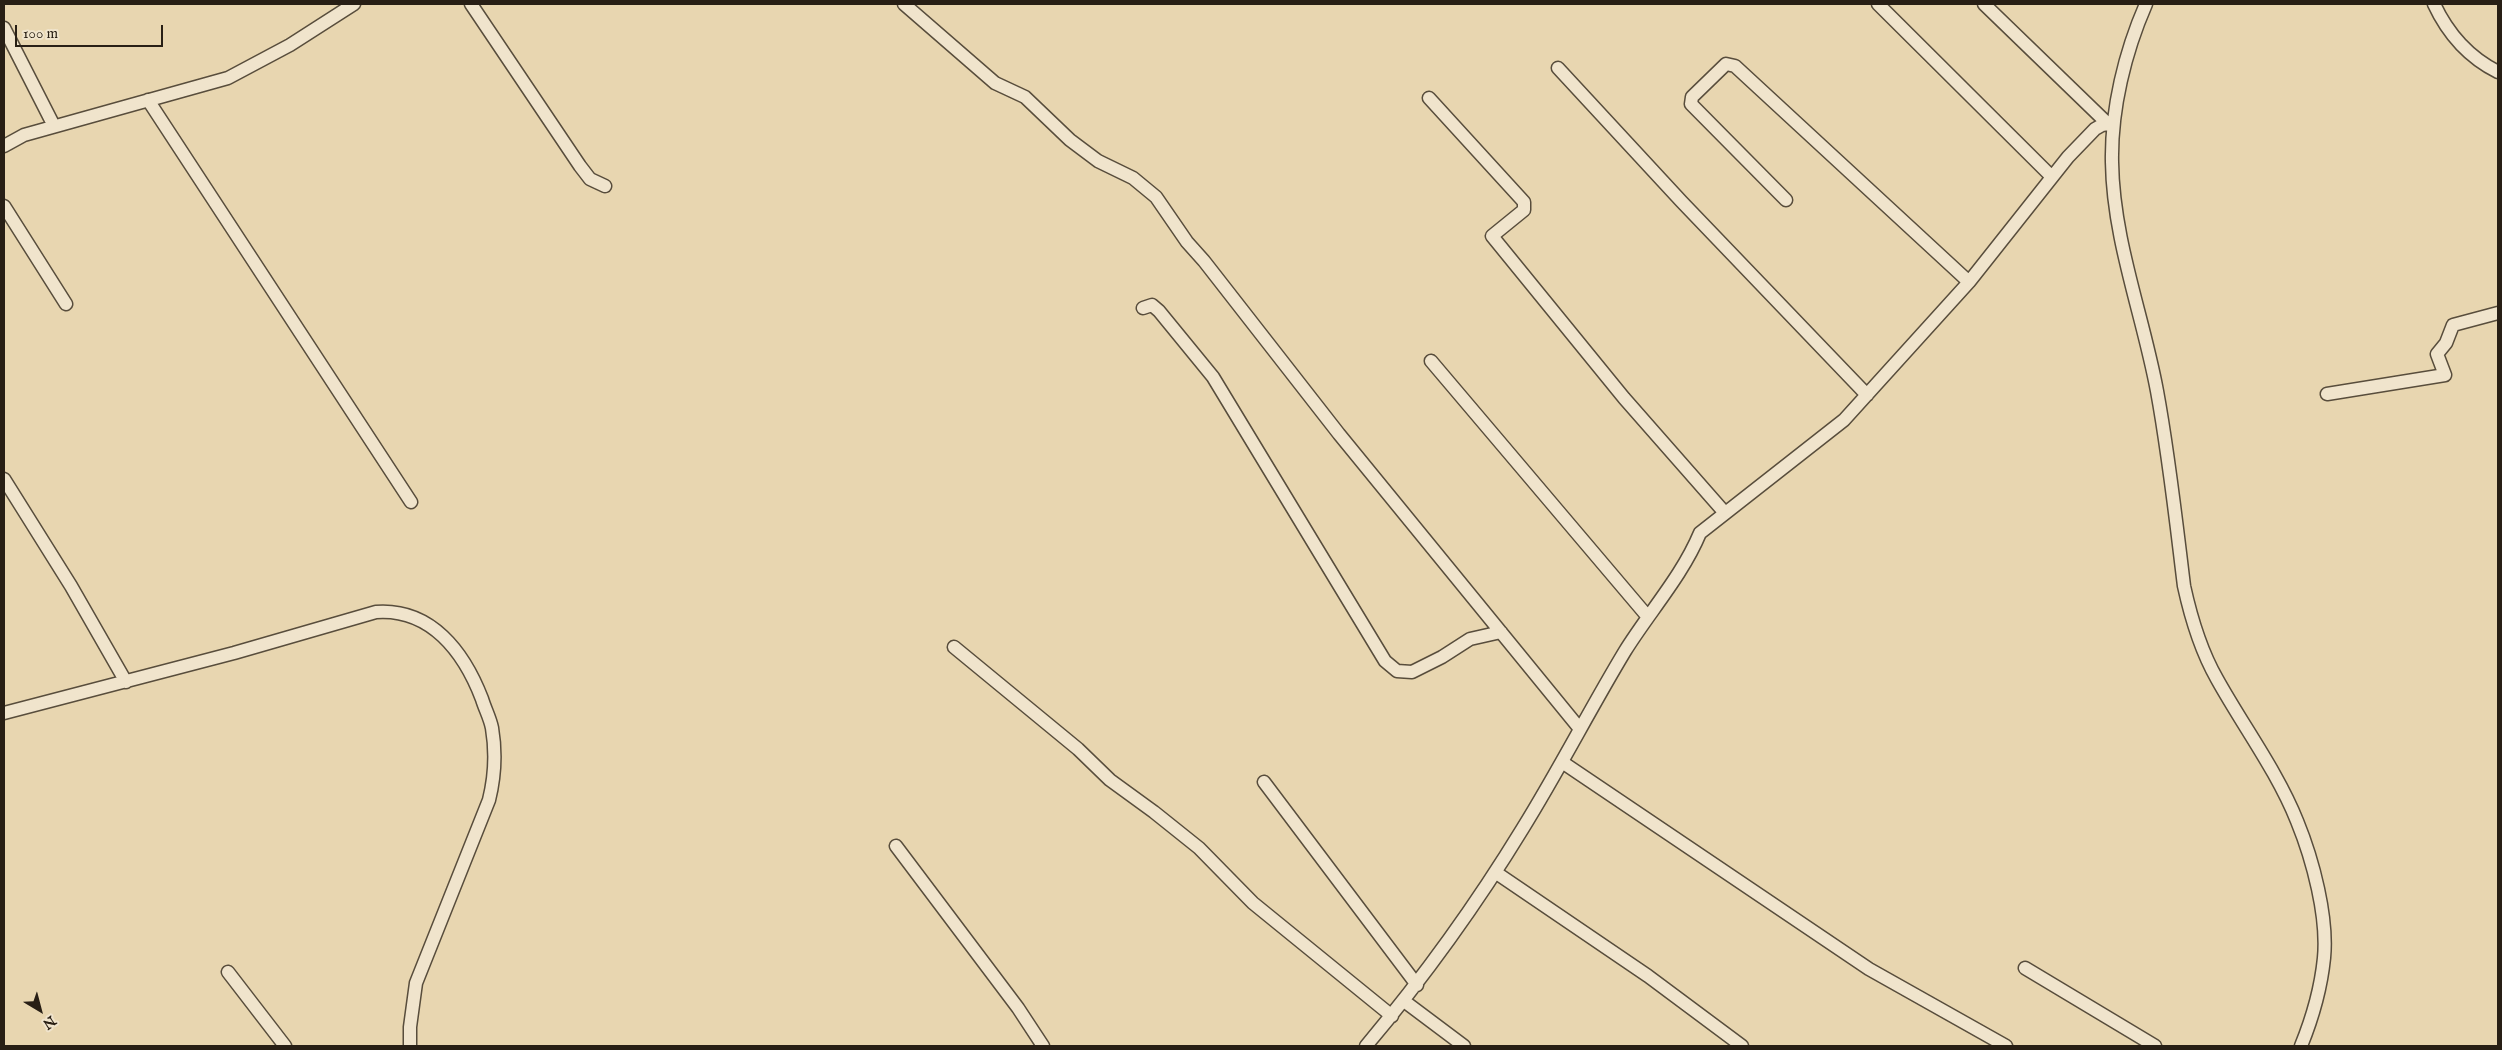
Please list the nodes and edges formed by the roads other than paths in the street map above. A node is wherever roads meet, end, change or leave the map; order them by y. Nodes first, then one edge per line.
1 (354, 4) edge
2 (470, 4) edge
3 (904, 4) edge
4 (1878, 4) edge
5 (1984, 4) edge
6 (2146, 4) edge
7 (2434, 4) edge
8 (4, 28) edge
9 (1558, 68) dead end
10 (2498, 72) edge
11 (1428, 98) dead end
12 (148, 100) junction
13 (2110, 123) junction
14 (54, 126) junction
15 (4, 146) edge
16 (2052, 177) junction
17 (605, 186) dead end
18 (1786, 200) dead end
19 (4, 206) edge
20 (1969, 282) junction
21 (66, 304) dead end
22 (1143, 308) dead end
23 (2498, 312) edge
24 (1431, 361) dead end
25 (2327, 394) dead end
26 (1867, 395) junction
27 (4, 479) edge
28 (411, 502) dead end
29 (1725, 513) junction
30 (1648, 617) junction
31 (1501, 632) junction
32 (954, 647) dead end
33 (126, 682) junction
34 (4, 712) edge
35 (1580, 729) junction
36 (1562, 762) junction
37 (1264, 782) dead end
38 (896, 846) dead end
39 (1495, 872) junction
40 (2025, 968) dead end
41 (228, 972) dead end
42 (1417, 985) junction
43 (1404, 1001) junction
44 (1392, 1016) junction
45 (285, 1046) edge
46 (410, 1046) edge
47 (1043, 1046) edge
48 (1366, 1046) edge
49 (1464, 1046) edge
50 (1742, 1046) edge
51 (2006, 1046) edge
52 (2156, 1046) edge
53 (2301, 1046) edge

1 - 12 street
2 - 17 street
3 - 31 street
4 - 16 street
5 - 13 street
6 - 13 street
7 - 10 street
8 - 14 street
9 - 26 street
11 - 29 street
12 - 14 street
12 - 28 street
13 - 16 street
13 - 53 street
14 - 15 street
16 - 20 street
18 - 20 street
19 - 21 street
20 - 26 street
22 - 31 street
23 - 25 street
24 - 30 street
26 - 29 street
27 - 33 street
29 - 30 street
30 - 35 street
31 - 35 street
32 - 44 street
33 - 34 street
33 - 46 street
35 - 36 street
36 - 39 street
36 - 51 street
37 - 42 street
38 - 47 street
39 - 42 street
39 - 50 street
40 - 52 street
41 - 45 street
42 - 43 street
43 - 44 street
43 - 49 street
44 - 48 street

